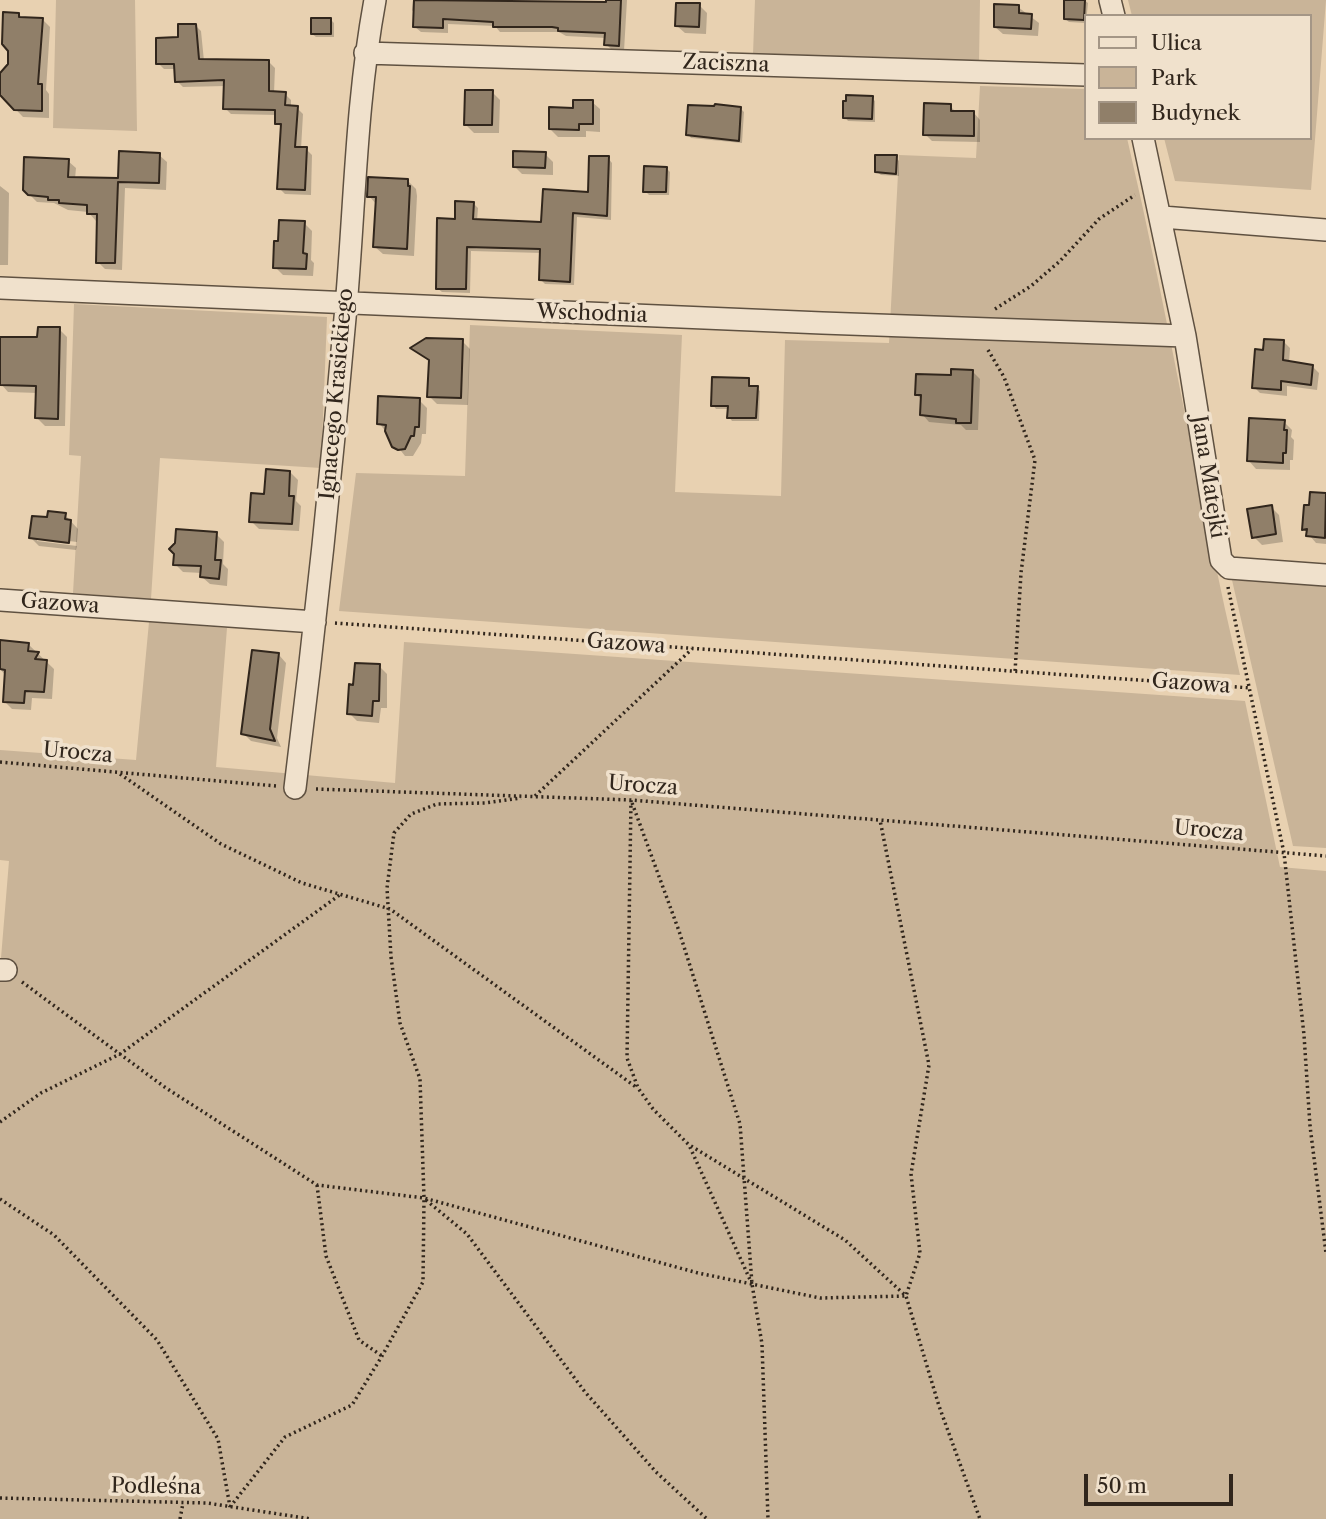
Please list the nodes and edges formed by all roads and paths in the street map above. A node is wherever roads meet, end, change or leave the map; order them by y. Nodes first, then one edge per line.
1 (375, 0) edge
2 (365, 53) junction
3 (1084, 75) edge
4 (1143, 140) edge
5 (1153, 182) junction
6 (1162, 217) junction
7 (1326, 230) edge
8 (0, 288) edge
9 (346, 304) junction
10 (975, 328) junction
11 (1185, 335) junction
12 (1229, 568) junction
13 (1326, 575) edge
14 (0, 600) edge
15 (315, 622) junction
16 (692, 649) junction
17 (1015, 673) junction
18 (1251, 688) junction
19 (0, 762) edge
20 (119, 773) junction
21 (295, 788) junction
22 (535, 797) junction
23 (631, 800) junction
24 (880, 820) junction
25 (1284, 853) junction
26 (1326, 856) edge
27 (341, 894) junction
28 (390, 909) junction
29 (3, 970) edge
30 (120, 1054) junction
31 (638, 1088) junction
32 (0, 1122) edge
33 (689, 1145) junction
34 (745, 1180) junction
35 (317, 1185) junction
36 (424, 1198) junction
37 (0, 1199) edge
38 (1326, 1253) edge
39 (752, 1284) junction
40 (906, 1296) junction
41 (382, 1356) junction
42 (0, 1498) edge
43 (183, 1503) junction
44 (230, 1507) junction
45 (180, 1519) edge
46 (311, 1519) edge
47 (707, 1519) edge
48 (768, 1519) edge
49 (980, 1519) edge

1 - 2 street, Ignacego Krasickiego
2 - 3 street, Zaciszna
2 - 9 street, Ignacego Krasickiego
4 - 5 street, Jana Matejki
5 - 6 street, Jana Matejki
5 - 10 path
6 - 7 street
6 - 11 street, Jana Matejki
8 - 9 street, Wschodnia
9 - 10 street, Wschodnia
9 - 15 street, Ignacego Krasickiego
10 - 11 street, Wschodnia
10 - 17 path
11 - 12 street, Jana Matejki
12 - 13 street
12 - 18 path, Jana Matejki
14 - 15 street, Gazowa
15 - 16 path, Gazowa
15 - 21 street, Ignacego Krasickiego
16 - 17 path, Gazowa
16 - 22 path
17 - 18 path, Gazowa
18 - 25 path, Jana Matejki
19 - 20 path, Urocza
20 - 21 path, Urocza
20 - 27 path
21 - 22 path, Urocza
22 - 23 path, Urocza
22 - 28 path
23 - 24 path, Urocza
23 - 31 path
23 - 34 path
24 - 25 path, Urocza
24 - 40 path
25 - 26 path, Urocza
25 - 38 path, Jana Matejki
27 - 28 path
27 - 30 path
28 - 31 path
28 - 36 path
29 - 30 path
30 - 32 path
30 - 35 path
31 - 33 path
33 - 34 path
33 - 39 path
34 - 39 path
34 - 40 path
35 - 36 path
35 - 41 path
36 - 39 path
36 - 41 path
36 - 47 path
37 - 44 path
39 - 40 path
39 - 48 path
40 - 49 path
41 - 44 path
42 - 43 path, Podleśna
43 - 44 path, Podleśna
43 - 45 path
44 - 46 path, Podleśna

